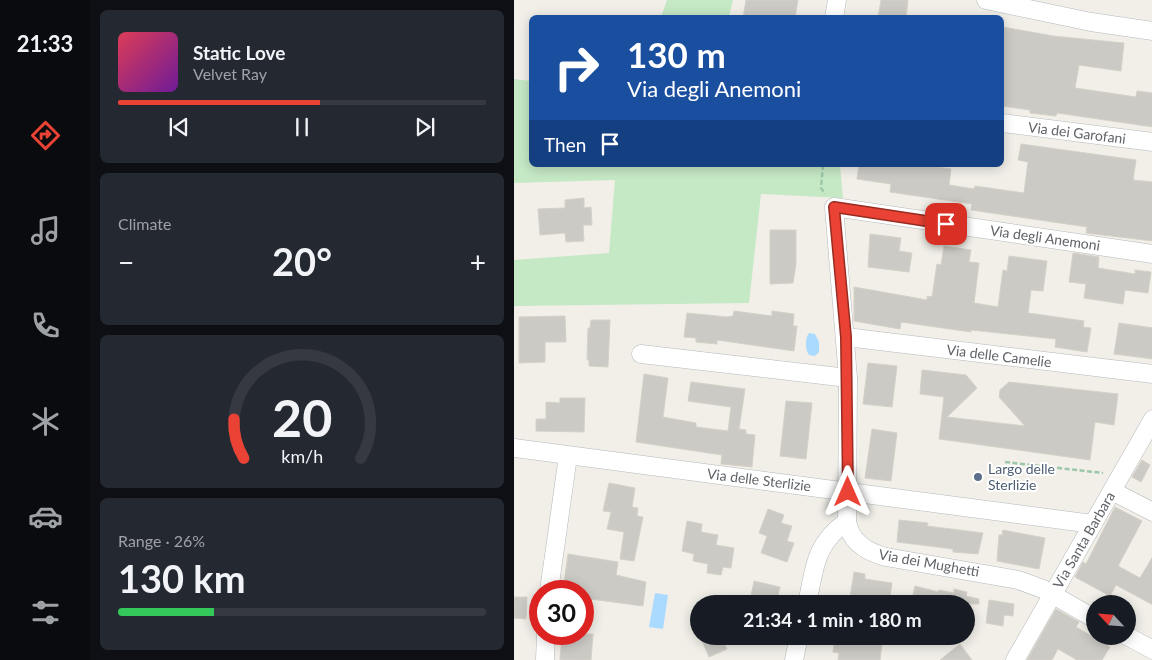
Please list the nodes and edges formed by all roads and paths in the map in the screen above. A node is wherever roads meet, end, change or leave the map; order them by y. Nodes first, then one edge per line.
1 (837, 0) edge
2 (994, 7) edge
3 (1053, 7) edge
4 (834, 15) edge
5 (1152, 31) edge
6 (1004, 123) edge
7 (1152, 142) edge
8 (823, 167) edge
9 (834, 207) junction
10 (1152, 254) edge
11 (846, 337) junction
12 (641, 354) dead end
13 (1152, 374) edge
14 (848, 378) junction
15 (1152, 419) edge
16 (514, 448) edge
17 (568, 456) junction
18 (1005, 462) dead end
19 (1121, 475) junction
20 (1112, 491) junction
21 (848, 492) junction
22 (1152, 512) edge
23 (847, 521) junction
24 (1093, 524) junction
25 (551, 580) edge
26 (809, 595) edge
27 (1053, 595) junction
28 (1086, 614) edge
29 (1136, 641) edge
30 (546, 645) edge
31 (797, 645) edge
32 (1152, 650) edge
33 (545, 660) edge
34 (794, 660) edge
35 (1015, 660) edge

1 - 4 street
2 - 3 street
3 - 5 street
6 - 7 street, Via dei Garofani
8 - 9 path
9 - 10 street, Via degli Anemoni
9 - 11 street
11 - 13 street, Via delle Camelie
11 - 14 street
12 - 14 street
14 - 21 street
15 - 19 street, Via Santa Barbara
16 - 17 street, Via delle Sterlizie
17 - 21 street, Via delle Sterlizie
17 - 25 street
18 - 19 path
19 - 20 street, Via Santa Barbara
20 - 22 street
20 - 24 street, Via Santa Barbara
21 - 23 street
21 - 24 street, Via delle Sterlizie
23 - 26 street
23 - 27 street, Via dei Mughetti
24 - 27 street, Via Santa Barbara
27 - 28 street, Via dei Mughetti
27 - 35 street, Via Santa Barbara
29 - 32 street
30 - 33 street
31 - 34 street

